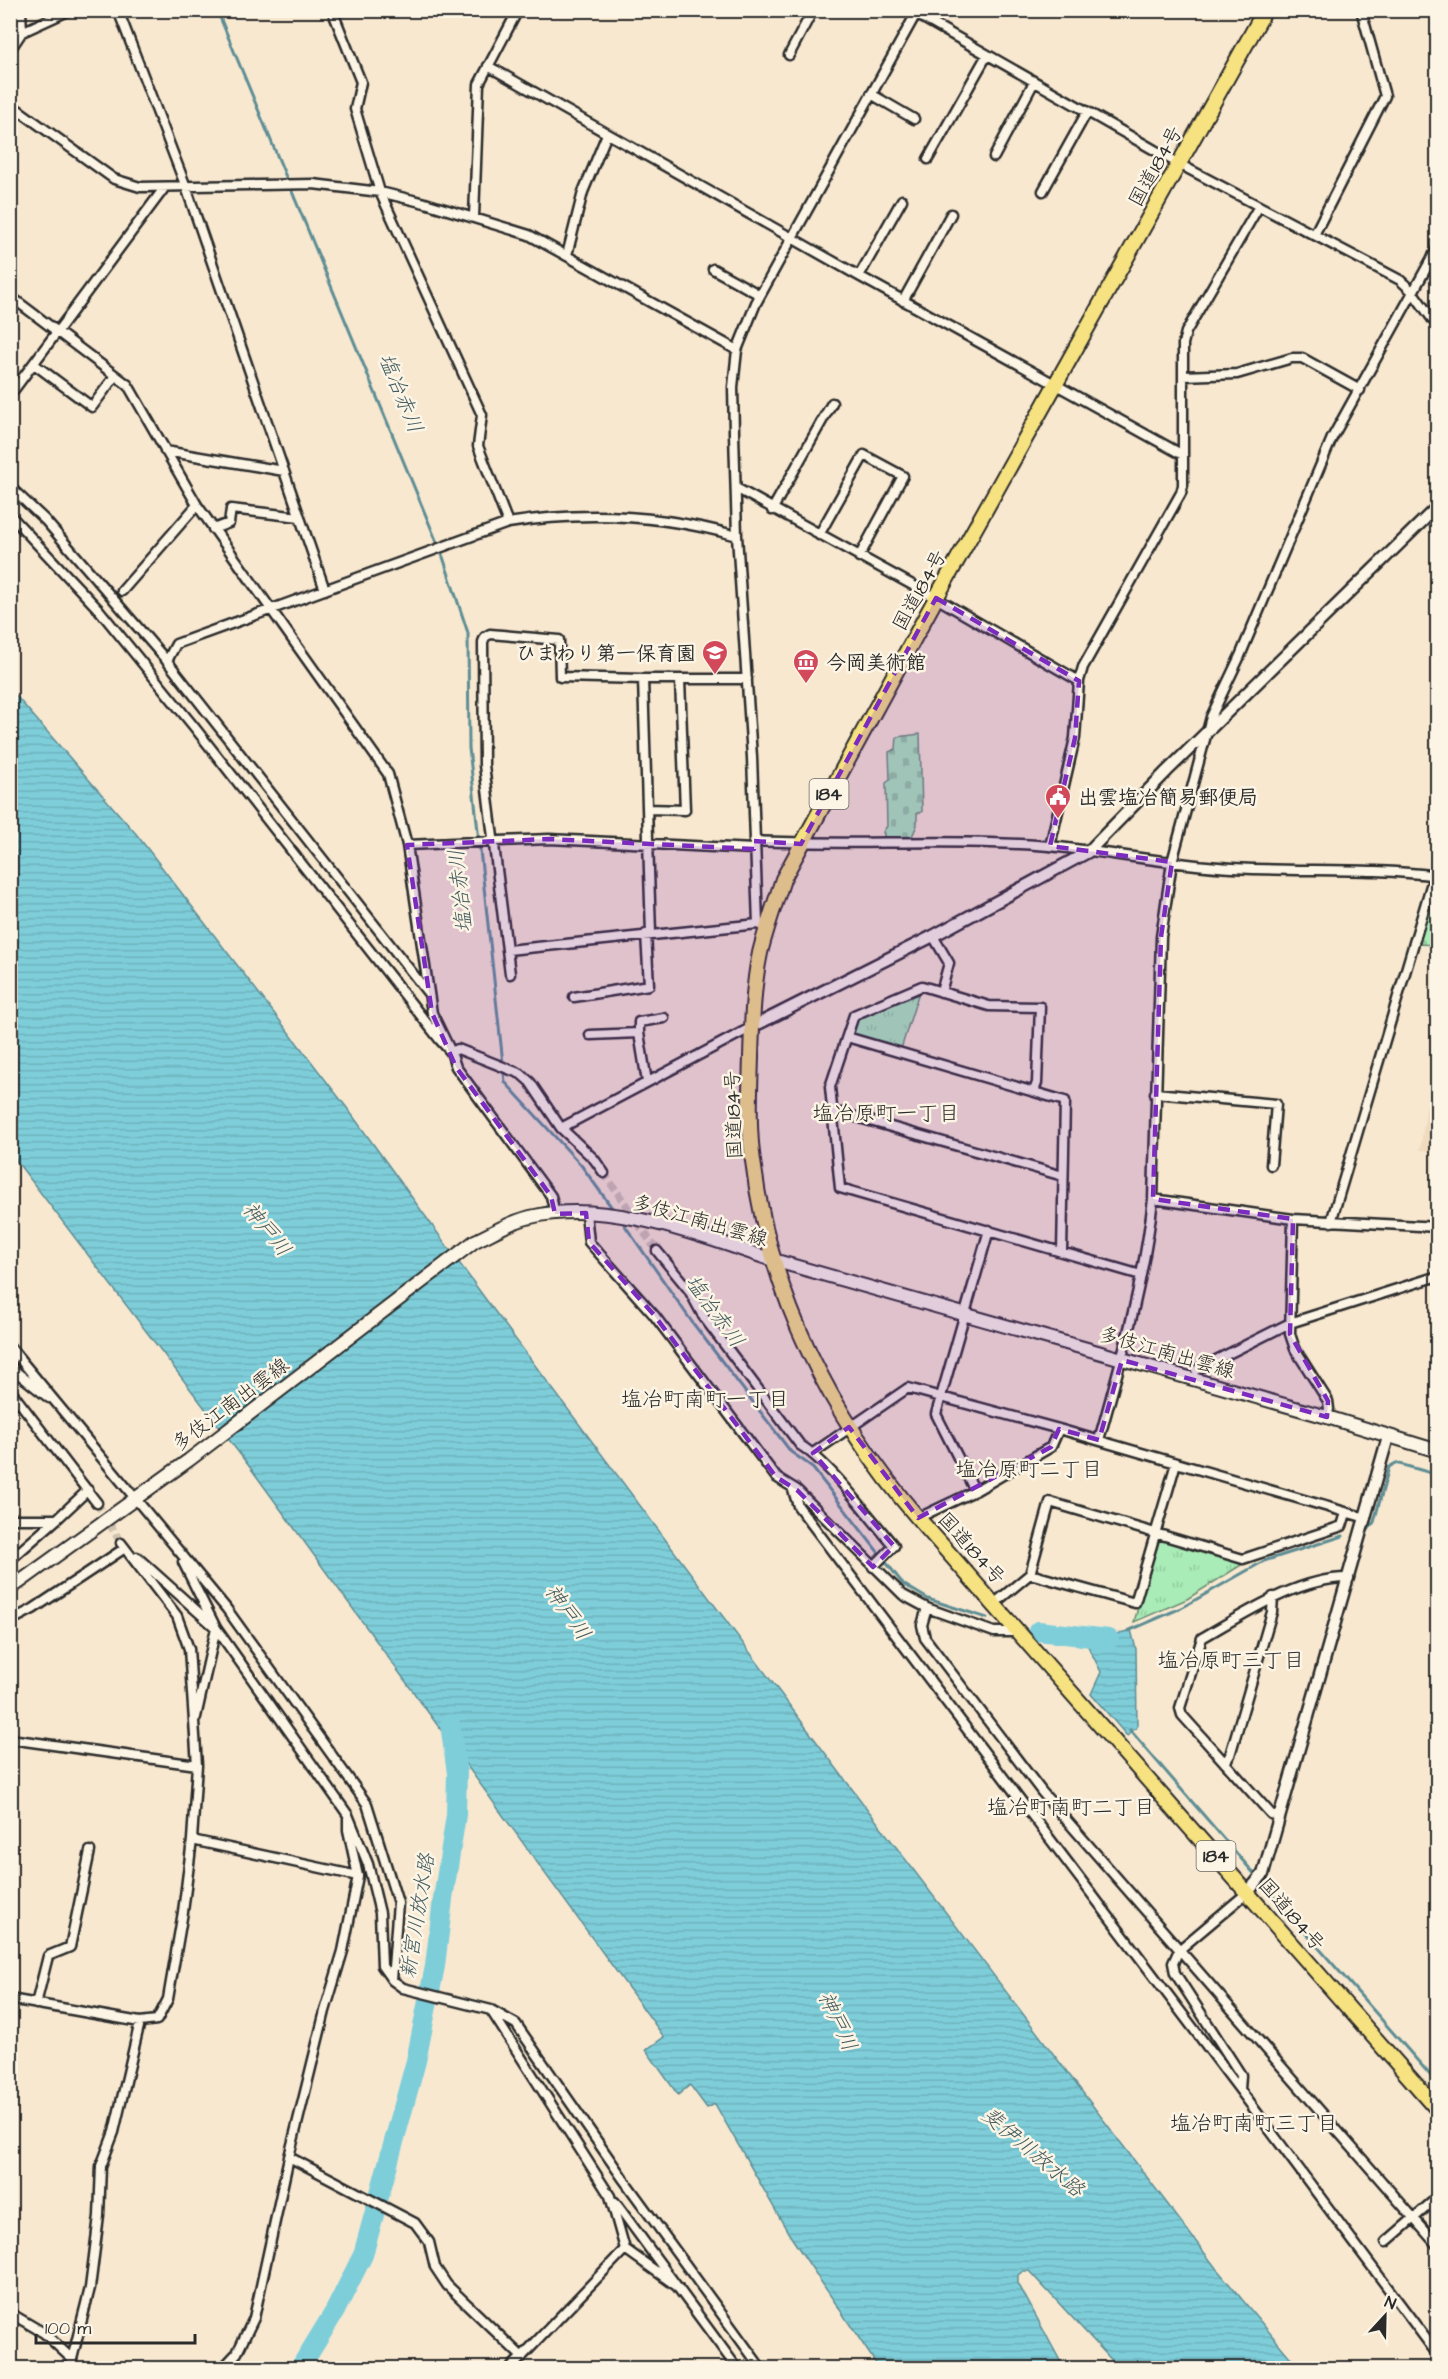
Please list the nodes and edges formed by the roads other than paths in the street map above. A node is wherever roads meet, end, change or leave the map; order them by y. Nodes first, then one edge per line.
1 (21, 10) edge
2 (70, 10) edge
3 (118, 10) edge
4 (332, 10) edge
5 (518, 10) edge
6 (813, 10) edge
7 (1265, 10) edge
8 (1360, 10) edge
9 (914, 12) edge
10 (22, 32) junction
11 (10, 50) edge
12 (789, 55) dead end
13 (987, 55) junction
14 (488, 66) junction
15 (1034, 82) junction
16 (871, 94) junction
17 (10, 104) edge
18 (1087, 112) junction
19 (914, 119) dead end
20 (607, 134) junction
21 (994, 157) dead end
22 (928, 159) dead end
23 (1179, 164) junction
24 (165, 187) junction
25 (186, 187) junction
26 (1043, 191) dead end
27 (380, 192) junction
28 (902, 200) dead end
29 (1259, 206) junction
30 (951, 214) dead end
31 (474, 217) junction
32 (1314, 235) junction
33 (790, 238) junction
34 (1437, 248) edge
35 (567, 255) junction
36 (713, 269) dead end
37 (859, 276) junction
38 (1412, 291) junction
39 (760, 295) junction
40 (10, 296) edge
41 (903, 301) junction
42 (1437, 327) edge
43 (58, 332) junction
44 (737, 350) junction
45 (34, 364) junction
46 (115, 376) junction
47 (1183, 376) junction
48 (1056, 385) junction
49 (1360, 390) junction
50 (10, 395) edge
51 (832, 403) dead end
52 (165, 451) junction
53 (1183, 454) junction
54 (284, 471) junction
55 (10, 487) edge
56 (736, 488) junction
57 (197, 506) junction
58 (1437, 506) edge
59 (772, 510) junction
60 (10, 515) edge
61 (300, 517) junction
62 (508, 522) junction
63 (213, 529) junction
64 (819, 535) junction
65 (737, 536) junction
66 (859, 557) junction
67 (325, 590) junction
68 (122, 591) dead end
69 (936, 598) junction
70 (272, 610) junction
71 (166, 661) junction
72 (643, 679) junction
73 (747, 679) junction
74 (680, 680) junction
75 (1079, 681) junction
76 (1207, 733) junction
77 (648, 809) junction
78 (493, 841) junction
79 (648, 843) junction
80 (801, 844) junction
81 (407, 845) junction
82 (754, 845) junction
83 (1050, 846) junction
84 (1088, 852) junction
85 (1172, 861) junction
86 (1437, 862) edge
87 (1436, 875) edge
88 (762, 925) junction
89 (649, 934) junction
90 (933, 936) junction
91 (508, 950) junction
92 (510, 974) dead end
93 (941, 992) junction
94 (428, 993) junction
95 (574, 997) dead end
96 (664, 1018) dead end
97 (752, 1027) junction
98 (639, 1033) junction
99 (590, 1035) dead end
100 (847, 1037) junction
101 (452, 1052) junction
102 (647, 1082) junction
103 (1035, 1091) junction
104 (1155, 1093) junction
105 (833, 1112) junction
106 (561, 1128) junction
107 (1271, 1165) dead end
108 (604, 1173) tunnel mouth
109 (1063, 1176) junction
110 (1153, 1199) junction
111 (586, 1213) junction
112 (555, 1214) junction
113 (1293, 1219) junction
114 (1331, 1222) junction
115 (1437, 1227) edge
116 (989, 1230) junction
117 (657, 1251) tunnel mouth
118 (1062, 1252) junction
119 (772, 1260) junction
120 (1141, 1275) junction
121 (1437, 1276) edge
122 (965, 1315) junction
123 (1290, 1323) junction
124 (10, 1347) edge
125 (1122, 1360) junction
126 (10, 1367) edge
127 (1196, 1370) dead end
128 (10, 1390) edge
129 (942, 1396) junction
130 (61, 1407) junction
131 (1327, 1417) junction
132 (849, 1427) junction
133 (1059, 1429) junction
134 (1388, 1437) junction
135 (1100, 1440) junction
136 (1437, 1451) edge
137 (813, 1453) junction
138 (1176, 1463) junction
139 (792, 1487) junction
140 (88, 1490) junction
141 (975, 1491) junction
142 (136, 1499) junction
143 (97, 1503) tunnel mouth
144 (1346, 1513) junction
145 (918, 1518) junction
146 (1366, 1518) junction
147 (10, 1519) edge
148 (57, 1519) junction
149 (1155, 1533) junction
150 (125, 1548) junction
151 (177, 1548) junction
152 (10, 1560) edge
153 (876, 1563) junction
154 (1030, 1574) junction
155 (1349, 1578) junction
156 (10, 1589) edge
157 (1273, 1597) junction
158 (995, 1603) junction
159 (927, 1608) junction
160 (10, 1621) edge
161 (216, 1628) junction
162 (1020, 1632) junction
163 (194, 1728) junction
164 (10, 1739) edge
165 (1225, 1762) junction
166 (197, 1765) junction
167 (348, 1815) junction
168 (1280, 1817) junction
169 (192, 1840) junction
170 (90, 1851) dead end
171 (358, 1876) junction
172 (1248, 1892) junction
173 (1179, 1950) junction
174 (392, 1980) junction
175 (10, 1999) edge
176 (36, 2004) junction
177 (491, 2010) junction
178 (140, 2022) junction
179 (1240, 2090) junction
180 (1437, 2110) edge
181 (289, 2157) junction
182 (610, 2196) junction
183 (1437, 2197) edge
184 (1412, 2218) junction
185 (1386, 2242) dead end
186 (1437, 2246) edge
187 (625, 2249) junction
188 (678, 2288) junction
189 (10, 2313) edge
190 (1437, 2355) edge
191 (522, 2357) junction
192 (72, 2359) junction
193 (72, 2368) edge
194 (223, 2368) edge
195 (511, 2368) edge
196 (737, 2368) edge
197 (761, 2368) edge

1 - 10 street
2 - 10 street
3 - 25 street
4 - 27 street
5 - 14 street
6 - 12 street
7 - 23 highway, 国道184号 / 184
8 - 32 street
9 - 13 street
9 - 16 street
10 - 11 street
13 - 15 street
13 - 22 street
14 - 20 street
14 - 31 street
15 - 18 street
15 - 21 street
16 - 19 street
16 - 33 street
17 - 24 street
18 - 23 street
18 - 26 street
20 - 33 street
20 - 35 street
23 - 29 street
23 - 48 highway, 国道184号 / 184
24 - 25 street
24 - 43 street
25 - 27 street
25 - 54 street
27 - 31 street
27 - 62 street
28 - 37 street
29 - 32 street
29 - 47 street
30 - 41 street
31 - 35 street
32 - 38 street
33 - 37 street
33 - 39 street
34 - 38 street
35 - 44 street
36 - 39 street
37 - 41 street
38 - 42 street
38 - 49 street
39 - 44 street
40 - 43 street
41 - 48 street
43 - 45 street
43 - 46 street
44 - 56 street
45 - 46 street
45 - 50 street
46 - 52 street
47 - 49 street
47 - 53 street
48 - 53 street
48 - 69 highway, 国道184号 / 184
49 - 76 street
51 - 59 street
52 - 54 street
52 - 57 street
53 - 75 street
54 - 61 street
55 - 71 street
56 - 59 street
56 - 65 street
57 - 63 street
57 - 68 street
58 - 76 street
59 - 64 street
60 - 101 street
61 - 63 street
61 - 67 street
62 - 65 street
62 - 67 street
63 - 70 street
64 - 66 street
64 - 66 street
65 - 73 street
66 - 69 street
67 - 70 street
69 - 75 street
69 - 80 highway, 国道184号 / 184
70 - 71 street
70 - 81 street
71 - 94 street
72 - 74 street
72 - 77 street
72 - 78 street
73 - 74 street
73 - 82 street
74 - 77 street
75 - 83 street
76 - 84 street
76 - 85 street
77 - 79 street
78 - 79 street
78 - 81 street
78 - 91 street
79 - 82 street
79 - 89 street
80 - 82 street
80 - 83 street
80 - 88 highway, 国道184号 / 184
81 - 94 street
82 - 88 street
83 - 84 street
84 - 85 street
84 - 90 street
85 - 87 street
85 - 104 street
86 - 87 street
87 - 114 street
88 - 89 street
88 - 97 highway, 国道184号 / 184
89 - 91 street
89 - 95 street
90 - 93 street
90 - 97 street
91 - 92 street
93 - 100 street
93 - 103 street
94 - 101 street
96 - 98 street
97 - 102 street
97 - 119 highway, 国道184号 / 184
98 - 99 street
98 - 102 street
100 - 103 street
100 - 105 street
101 - 106 street
101 - 112 street
102 - 106 street
103 - 109 street
104 - 107 street
104 - 110 street
105 - 109 street
105 - 116 street
106 - 108 street
109 - 118 street
110 - 113 street
110 - 120 street
111 - 112 main road, 多伎江南出雲線
111 - 119 main road, 多伎江南出雲線
111 - 139 street
112 - 142 main road, 多伎江南出雲線
113 - 114 street
113 - 123 street
114 - 115 street
116 - 118 street
116 - 122 street
117 - 137 street
118 - 120 street
119 - 122 main road, 多伎江南出雲線
119 - 132 highway, 国道184号 / 184
120 - 125 street
121 - 123 street
122 - 125 main road, 多伎江南出雲線
122 - 129 street
123 - 127 street
123 - 131 street
124 - 130 street
125 - 131 main road, 多伎江南出雲線
125 - 135 street
126 - 130 street
128 - 140 street
129 - 132 street
129 - 133 street
129 - 141 street
130 - 142 street
131 - 134 main road, 多伎江南出雲線
132 - 137 street
132 - 145 highway, 国道184号 / 184
133 - 135 street
133 - 141 street
134 - 136 main road, 多伎江南出雲線
134 - 146 street
135 - 138 street
137 - 153 street
138 - 144 street
138 - 149 street
139 - 153 street
139 - 179 street
140 - 143 street
140 - 148 street
141 - 145 street
142 - 151 street
142 - 156 main road, 多伎江南出雲線
144 - 146 street
144 - 149 street
145 - 158 highway, 国道184号 / 184
146 - 155 street
147 - 148 street
148 - 152 street
149 - 154 street
149 - 154 street
150 - 160 street
150 - 161 street
150 - 163 street
151 - 161 street
151 - 174 street
153 - 159 street
154 - 158 street
155 - 157 street
155 - 168 street
157 - 165 street
157 - 165 street
158 - 162 highway, 国道184号 / 184
159 - 162 street
159 - 173 street
161 - 163 street
161 - 167 street
162 - 172 highway, 国道184号 / 184
163 - 166 street
164 - 166 street
165 - 168 street
166 - 169 street
167 - 171 street
167 - 174 street
168 - 172 street
169 - 171 street
169 - 178 street
170 - 176 street
171 - 181 street
172 - 173 street
172 - 180 highway, 国道184号 / 184
173 - 179 street
173 - 184 street
174 - 177 street
175 - 176 street
176 - 178 street
177 - 182 street
177 - 197 street
178 - 192 street
179 - 190 street
181 - 191 street
181 - 194 street
182 - 187 street
182 - 188 street
183 - 184 street
184 - 185 street
184 - 186 street
187 - 188 street
187 - 191 street
188 - 196 street
189 - 192 street
191 - 195 street
192 - 193 street

